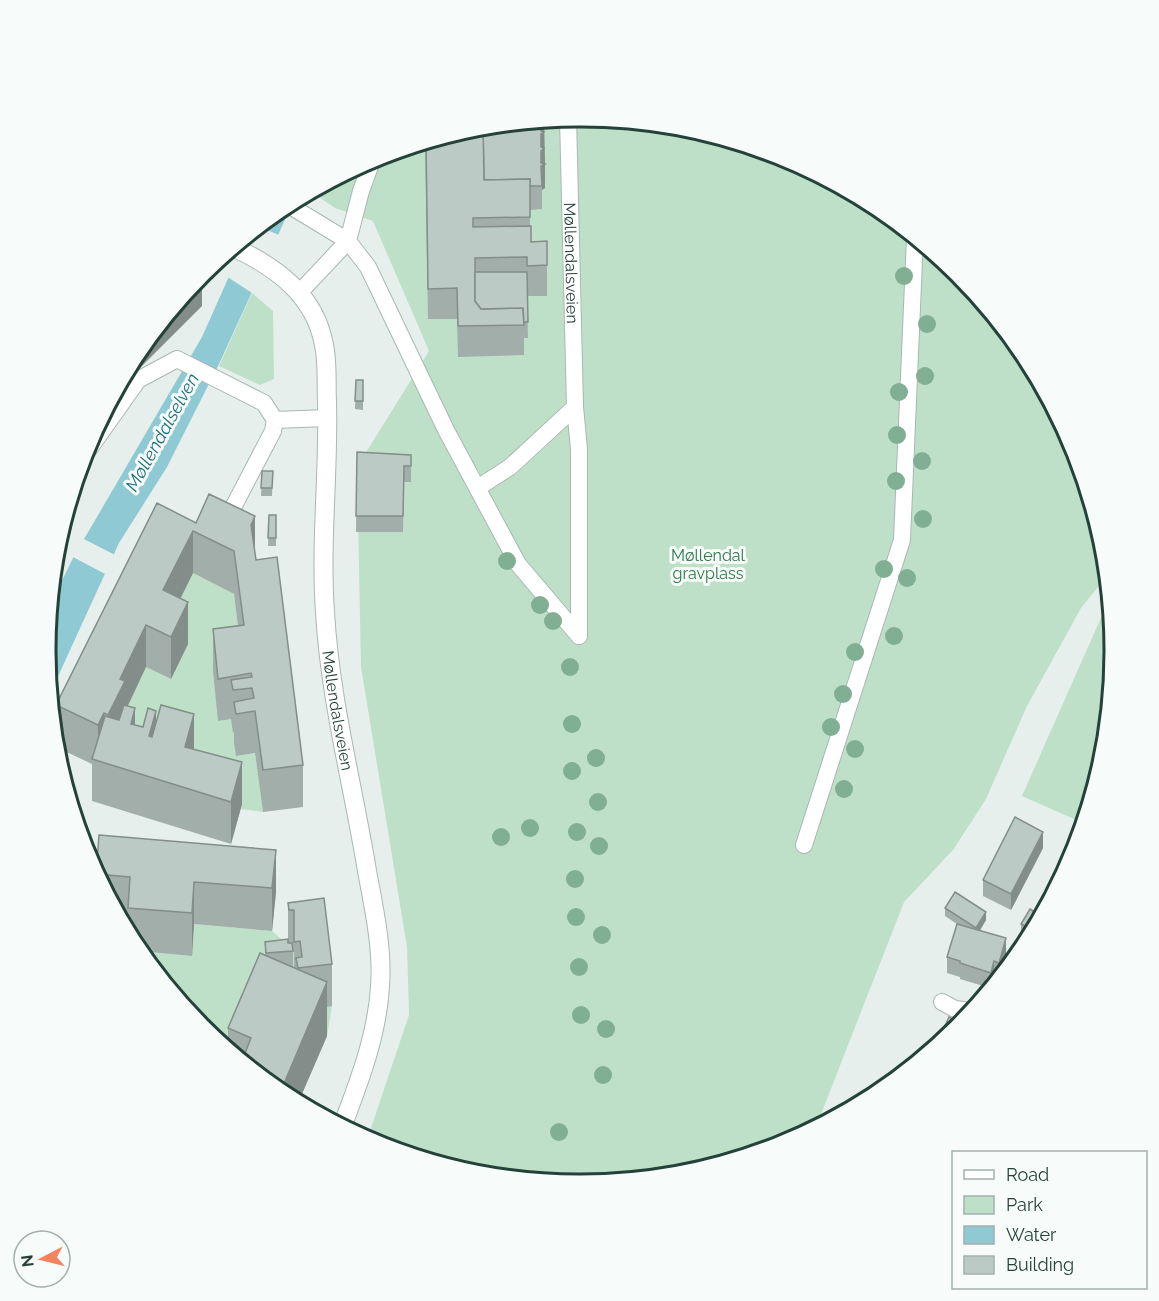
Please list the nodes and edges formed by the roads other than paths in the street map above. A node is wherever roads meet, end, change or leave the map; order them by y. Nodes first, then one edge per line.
1 (568, 127) edge
2 (368, 171) edge
3 (297, 210) edge
4 (348, 241) junction
5 (915, 248) edge
6 (241, 251) edge
7 (300, 292) junction
8 (575, 407) junction
9 (327, 418) junction
10 (275, 420) junction
11 (109, 421) edge
12 (479, 487) junction
13 (228, 517) edge
14 (804, 846) dead end
15 (942, 1002) dead end
16 (960, 1010) edge
17 (345, 1119) edge

1 - 8 lane, Møllendalsveien
2 - 4 lane
3 - 4 lane
4 - 7 lane
4 - 12 lane, Møllendalsveien
5 - 14 lane
6 - 7 street, Møllendalsveien
7 - 9 street, Møllendalsveien
8 - 12 lane
8 - 12 lane, Møllendalsveien
9 - 10 lane
9 - 17 street, Møllendalsveien
10 - 11 lane
10 - 13 lane
15 - 16 lane

